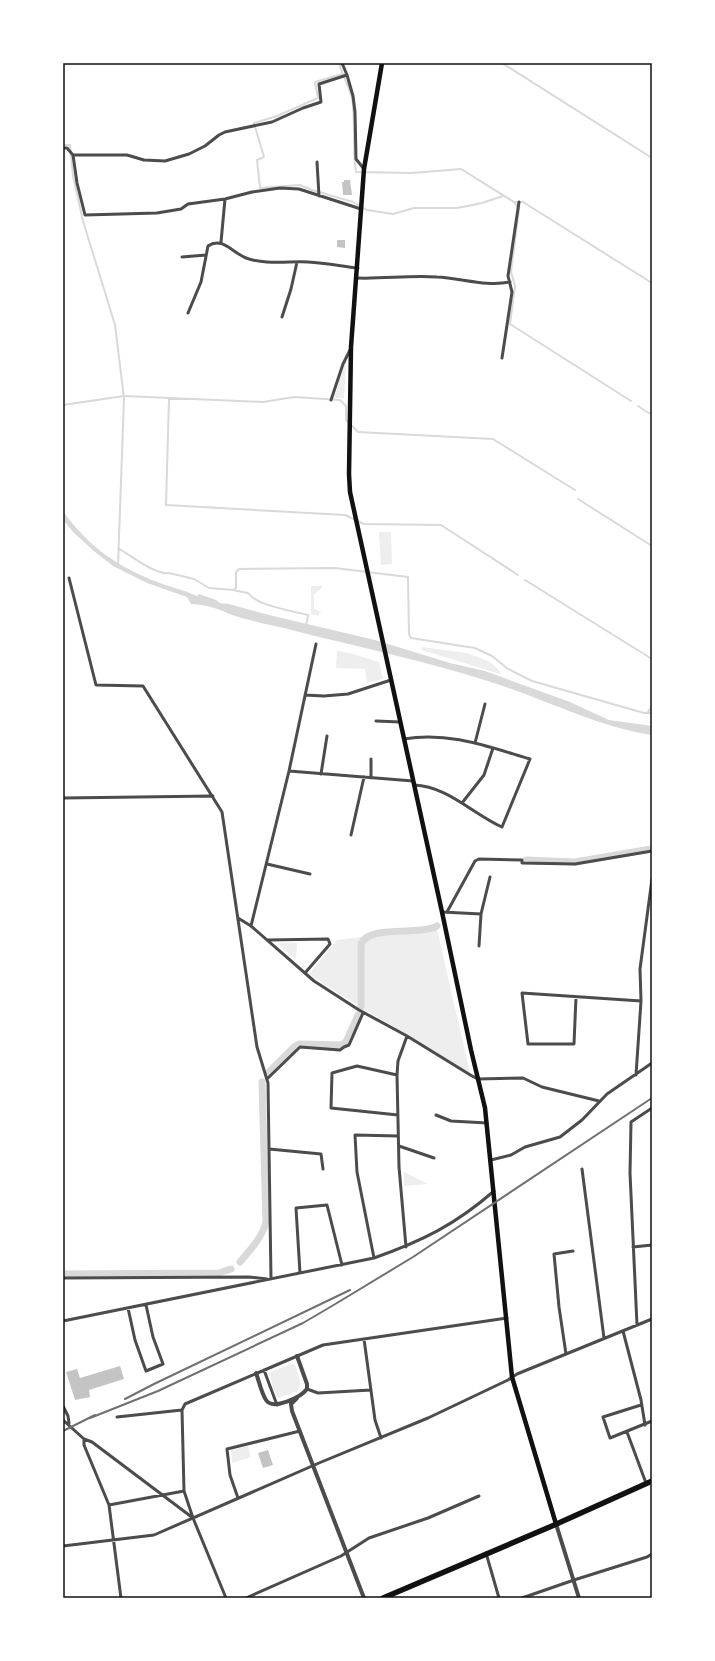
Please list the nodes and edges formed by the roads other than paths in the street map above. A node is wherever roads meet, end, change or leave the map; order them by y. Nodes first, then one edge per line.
1 (342, 63) edge
2 (382, 63) edge
3 (347, 76) junction
4 (63, 148) edge
5 (73, 155) junction
6 (317, 162) dead end
7 (364, 169) junction
8 (319, 196) junction
9 (225, 199) junction
10 (519, 202) dead end
11 (361, 209) junction
12 (221, 242) junction
13 (206, 255) junction
14 (182, 257) dead end
15 (297, 262) junction
16 (358, 268) junction
17 (357, 278) junction
18 (510, 282) junction
19 (188, 313) dead end
20 (282, 317) dead end
21 (351, 347) junction
22 (502, 358) dead end
23 (331, 400) dead end
24 (69, 578) dead end
25 (316, 644) dead end
26 (391, 680) junction
27 (305, 695) junction
28 (485, 704) dead end
29 (376, 721) dead end
30 (400, 722) junction
31 (327, 736) dead end
32 (404, 740) junction
33 (475, 743) junction
34 (493, 748) junction
35 (371, 759) dead end
36 (289, 771) junction
37 (321, 774) junction
38 (364, 777) junction
39 (371, 778) junction
40 (414, 783) junction
41 (213, 796) junction
42 (63, 798) edge
43 (462, 803) junction
44 (351, 835) dead end
45 (652, 851) edge
46 (267, 864) junction
47 (310, 874) dead end
48 (490, 877) dead end
49 (652, 879) edge
50 (445, 912) junction
51 (481, 914) junction
52 (238, 918) junction
53 (252, 926) junction
54 (267, 940) junction
55 (479, 946) dead end
56 (305, 973) junction
57 (576, 997) junction
58 (641, 1001) junction
59 (363, 1013) junction
60 (407, 1036) junction
61 (652, 1063) edge
62 (397, 1075) junction
63 (636, 1075) junction
64 (267, 1079) junction
65 (478, 1079) junction
66 (599, 1101) junction
67 (652, 1108) edge
68 (398, 1114) junction
69 (436, 1115) dead end
70 (487, 1123) junction
71 (398, 1136) junction
72 (399, 1146) junction
73 (270, 1149) junction
74 (434, 1158) dead end
75 (491, 1160) junction
76 (323, 1169) dead end
77 (582, 1169) dead end
78 (494, 1191) junction
79 (652, 1245) edge
80 (406, 1247) junction
81 (633, 1247) junction
82 (573, 1251) dead end
83 (374, 1258) junction
84 (342, 1265) junction
85 (300, 1273) junction
86 (63, 1278) edge
87 (271, 1279) junction
88 (146, 1305) junction
89 (128, 1308) junction
90 (506, 1318) junction
91 (652, 1319) edge
92 (63, 1322) edge
93 (637, 1325) junction
94 (623, 1331) junction
95 (604, 1338) junction
96 (364, 1339) junction
97 (566, 1354) junction
98 (297, 1356) junction
99 (264, 1370) junction
100 (256, 1373) junction
101 (512, 1377) junction
102 (307, 1389) junction
103 (371, 1390) junction
104 (297, 1398) junction
105 (277, 1405) junction
106 (641, 1405) junction
107 (63, 1406) edge
108 (182, 1410) junction
109 (292, 1411) junction
110 (117, 1417) dead end
111 (63, 1420) edge
112 (652, 1421) edge
113 (69, 1423) junction
114 (645, 1425) junction
115 (300, 1431) junction
116 (627, 1432) junction
117 (381, 1438) junction
118 (84, 1439) junction
119 (313, 1466) junction
120 (649, 1482) edge
121 (184, 1491) junction
122 (165, 1495) junction
123 (479, 1496) dead end
124 (238, 1498) junction
125 (109, 1505) junction
126 (193, 1518) junction
127 (556, 1524) junction
128 (114, 1541) junction
129 (63, 1546) edge
130 (346, 1553) junction
131 (486, 1553) junction
132 (652, 1554) edge
133 (574, 1580) junction
134 (121, 1598) edge
135 (226, 1598) edge
136 (246, 1598) edge
137 (364, 1598) edge
138 (383, 1598) edge
139 (499, 1598) edge
140 (522, 1598) edge
141 (579, 1598) edge

1 - 3 street
2 - 7 main road
3 - 5 street
3 - 7 street
4 - 5 street
5 - 9 street
6 - 8 street
7 - 11 main road
8 - 9 street
8 - 11 street
9 - 12 street
10 - 18 street
11 - 16 main road
12 - 13 street
12 - 15 street
13 - 14 street
13 - 19 street
15 - 16 street
15 - 20 street
16 - 17 main road
17 - 18 street
17 - 21 main road
18 - 22 street
21 - 23 street
21 - 26 main road
24 - 41 street
25 - 27 street
26 - 27 street
26 - 30 main road
27 - 36 street
28 - 33 street
29 - 30 street
30 - 32 main road
31 - 37 street
32 - 33 street
32 - 40 main road
33 - 34 street
34 - 43 street
34 - 43 street
35 - 39 street
36 - 37 street
36 - 46 street
37 - 38 street
38 - 39 street
38 - 44 street
39 - 40 street
40 - 43 street
40 - 50 main road
41 - 42 street
41 - 52 street
45 - 50 street
46 - 47 street
46 - 53 street
48 - 51 street
49 - 58 street
50 - 51 street
50 - 65 main road
51 - 55 street
52 - 53 street
52 - 64 street
53 - 54 street
54 - 56 street
54 - 56 street
56 - 59 street
57 - 57 street
57 - 58 street
58 - 63 street
59 - 60 street
59 - 64 street
60 - 62 street
60 - 65 street
61 - 63 street
62 - 68 street
62 - 68 street
63 - 66 street
64 - 73 street
65 - 66 street
65 - 70 main road
66 - 75 street
67 - 81 street
68 - 71 street
69 - 70 street
70 - 75 main road
71 - 72 street
71 - 83 street
72 - 74 street
72 - 80 street
73 - 76 street
73 - 87 street
75 - 78 main road
77 - 95 street
78 - 80 street
78 - 90 main road
79 - 81 street
80 - 83 street
81 - 93 street
82 - 97 street
83 - 84 street
84 - 85 street
84 - 85 street
85 - 87 street
86 - 87 street
87 - 88 street
88 - 89 street
88 - 89 street
89 - 92 street
90 - 96 street
90 - 101 main road
91 - 93 street
93 - 94 street
94 - 95 street
94 - 106 street
95 - 97 street
96 - 98 street
96 - 103 street
97 - 101 street
98 - 99 street
98 - 102 street
99 - 100 street
99 - 105 street
100 - 105 street
100 - 108 street
101 - 117 street
101 - 127 main road
102 - 103 street
102 - 104 street
103 - 117 street
104 - 105 street
104 - 109 street
105 - 109 street
106 - 114 street
106 - 116 street
107 - 113 street
108 - 110 street
108 - 121 street
109 - 115 street
111 - 113 street
112 - 114 street
113 - 118 street
114 - 116 street
115 - 119 street
115 - 124 street
116 - 120 street
117 - 119 street
118 - 122 street
118 - 125 street
119 - 124 street
119 - 130 street
120 - 127 highway
121 - 122 street
121 - 126 street
122 - 125 street
122 - 126 street
123 - 130 street
124 - 126 street
125 - 128 street
126 - 128 street
126 - 135 street
127 - 131 highway
127 - 133 street
128 - 129 street
128 - 134 street
130 - 136 street
130 - 137 street
131 - 138 highway
131 - 139 street
132 - 133 street
133 - 140 street
133 - 141 street

